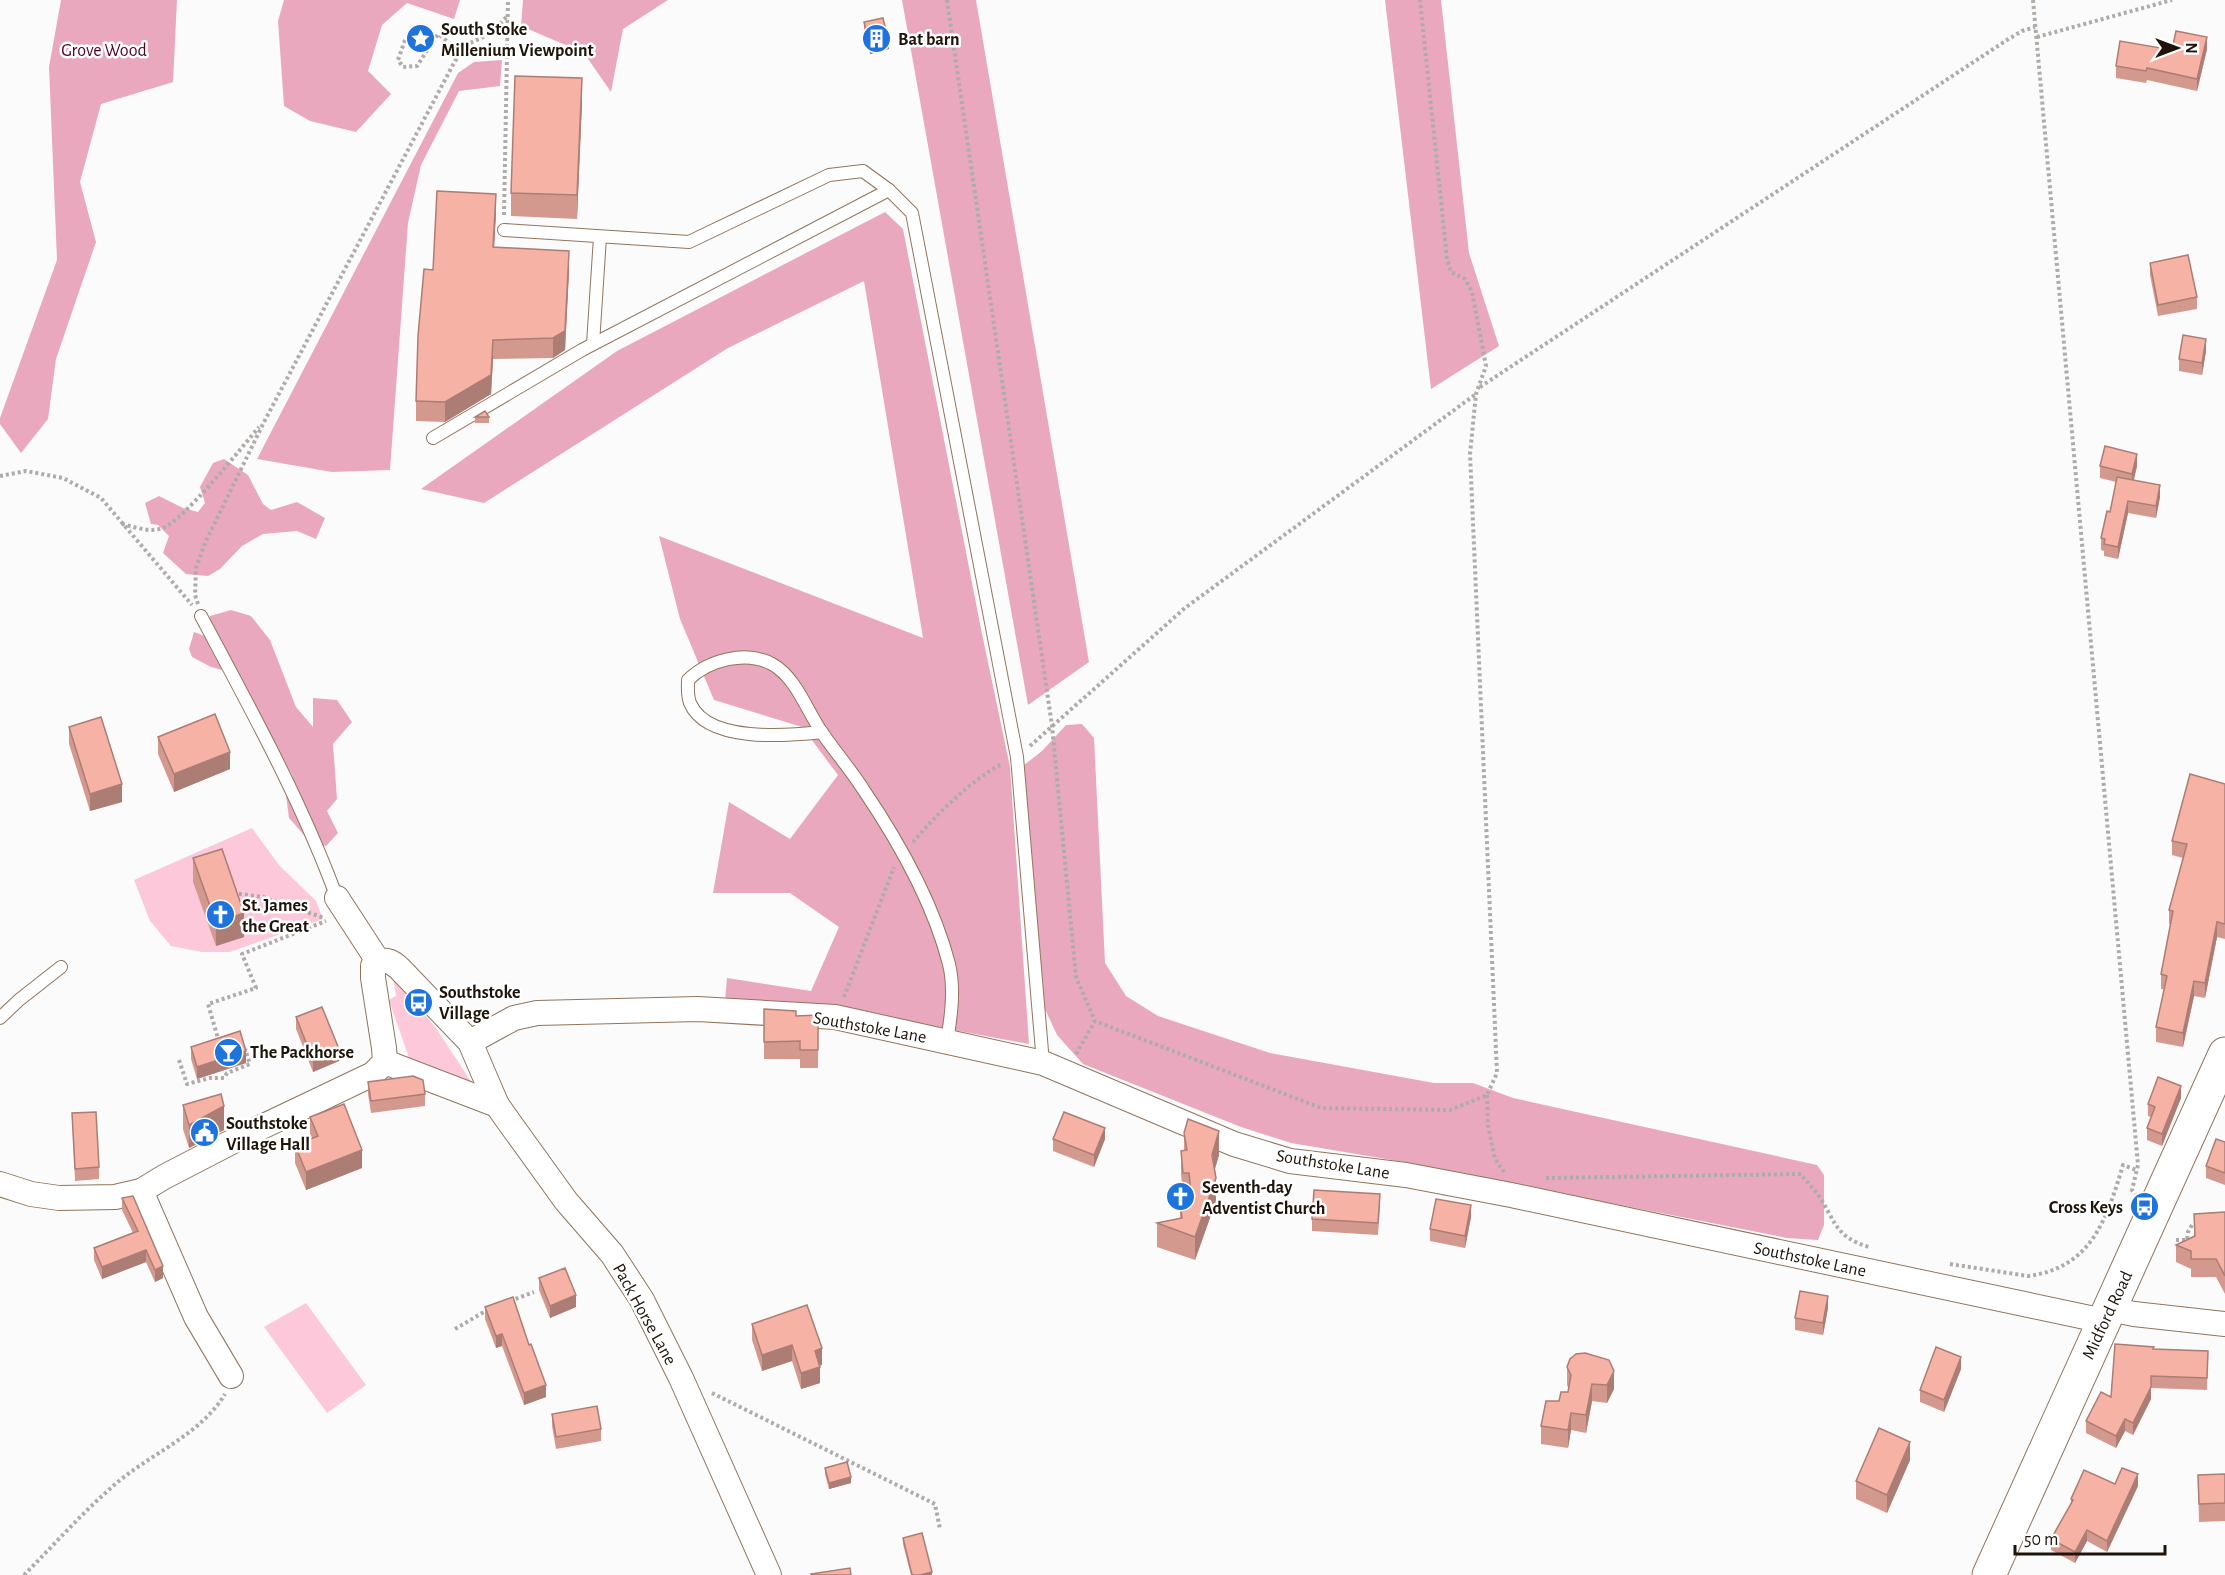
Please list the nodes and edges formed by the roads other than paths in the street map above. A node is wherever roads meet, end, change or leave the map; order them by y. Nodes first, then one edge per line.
1 (889, 190) junction
2 (504, 230) road end
3 (600, 237) junction
4 (593, 344) junction
5 (433, 438) dead end
6 (201, 615) road end
7 (822, 732) junction
8 (337, 898) joint
9 (378, 961) junction
10 (61, 967) dead end
11 (0, 1018) edge
12 (947, 1041) junction
13 (470, 1042) junction
14 (2225, 1054) edge
15 (1043, 1058) junction
16 (385, 1062) junction
17 (497, 1105) junction
18 (0, 1184) edge
19 (141, 1191) junction
20 (2107, 1315) junction
21 (2225, 1324) edge
22 (231, 1376) road end
23 (769, 1575) edge
24 (1989, 1575) edge

1 - 3 lane
1 - 4 lane
1 - 15 lane
2 - 3 lane
3 - 4 lane
4 - 5 lane
6 - 8 lane
7 - 7 lane
7 - 12 lane
8 - 9 street
9 - 13 street
9 - 16 street
10 - 11 lane
12 - 13 street, Southstoke Lane
12 - 15 street, Southstoke Lane
13 - 17 street, Pack Horse Lane
14 - 20 main road, Midford Road
15 - 20 street, Southstoke Lane
16 - 17 street
16 - 19 street
17 - 23 street, Pack Horse Lane
18 - 19 street
19 - 22 street
20 - 21 street, Southstoke Lane
20 - 24 main road, Midford Road

